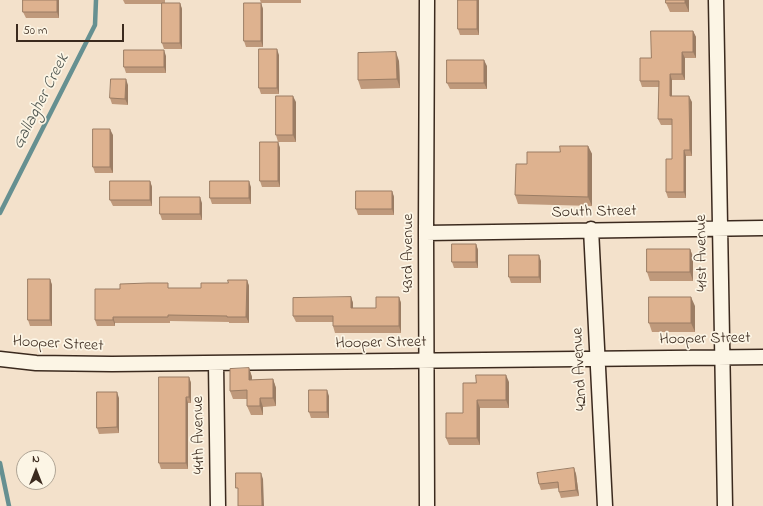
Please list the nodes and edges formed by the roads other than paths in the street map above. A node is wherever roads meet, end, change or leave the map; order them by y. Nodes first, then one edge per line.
1 (427, 0) edge
2 (716, 0) edge
3 (720, 228) junction
4 (763, 228) edge
5 (591, 230) junction
6 (426, 233) junction
7 (722, 357) junction
8 (763, 357) edge
9 (0, 359) edge
10 (597, 359) junction
11 (426, 361) junction
12 (216, 363) junction
13 (218, 506) edge
14 (427, 506) edge
15 (605, 506) edge
16 (725, 506) edge

1 - 6 street, 43rd Avenue
2 - 3 street, 41st Avenue
3 - 4 street, South Street
3 - 5 street, South Street
3 - 7 street, 41st Avenue
5 - 6 street, South Street
5 - 10 street, 42nd Avenue
6 - 11 street, 43rd Avenue
7 - 8 street, Hooper Street
7 - 10 street, Hooper Street
7 - 16 street, 41st Avenue
9 - 12 street, Hooper Street
10 - 11 street, Hooper Street
10 - 15 street, 42nd Avenue
11 - 12 street, Hooper Street
11 - 14 street, 43rd Avenue
12 - 13 street, 44th Avenue

